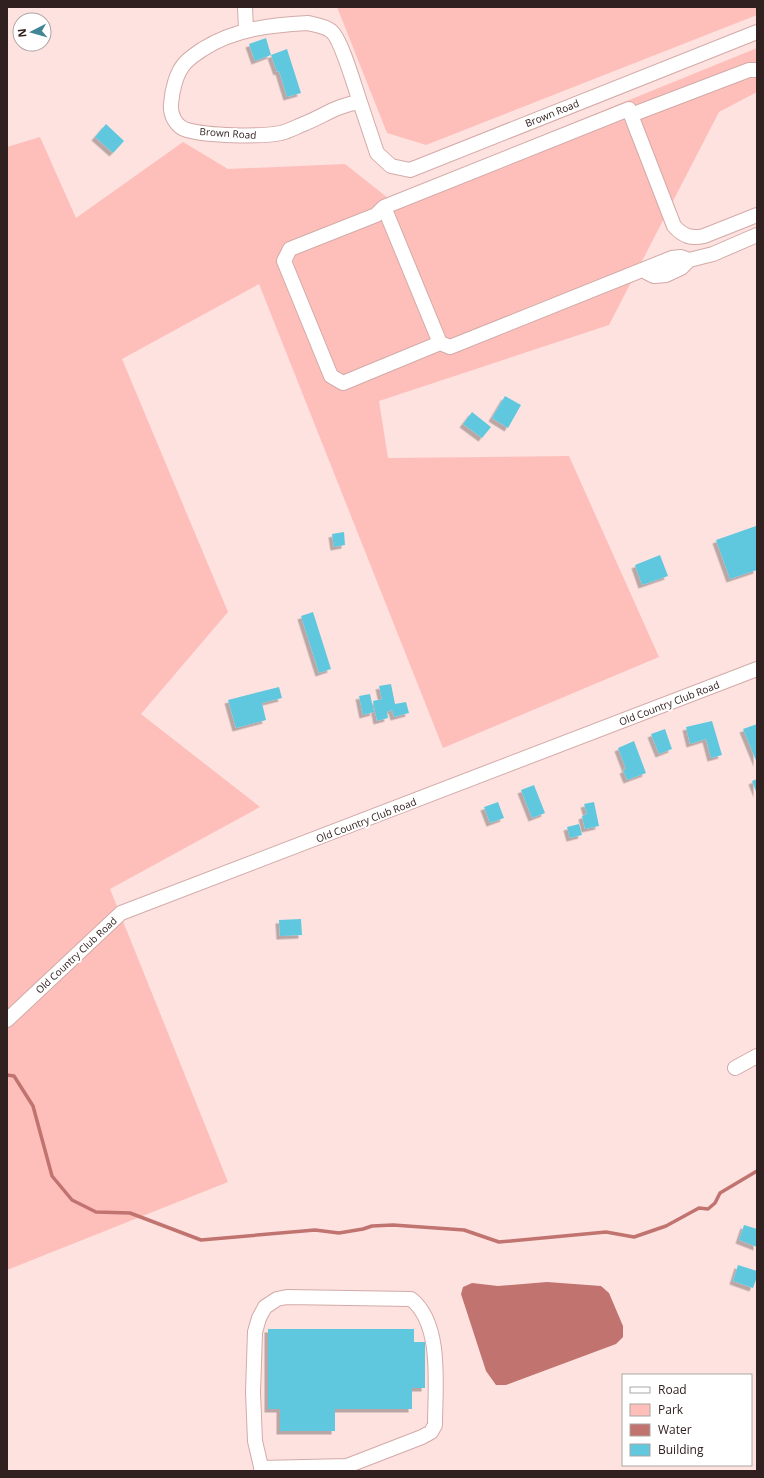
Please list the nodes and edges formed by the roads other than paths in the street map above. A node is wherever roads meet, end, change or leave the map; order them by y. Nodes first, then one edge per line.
1 (245, 7) edge
2 (246, 30) junction
3 (757, 32) edge
4 (757, 70) edge
5 (620, 86) junction
6 (360, 102) junction
7 (630, 112) junction
8 (384, 207) junction
9 (757, 215) edge
10 (757, 235) edge
11 (440, 343) junction
12 (757, 669) edge
13 (11, 1016) edge
14 (757, 1056) edge
15 (735, 1068) dead end
16 (262, 1470) edge

1 - 2 street
2 - 6 street, Brown Road
2 - 6 street, Brown Road
3 - 5 street, Brown Road
4 - 7 street
5 - 6 street, Brown Road
5 - 7 street
7 - 8 street
7 - 9 street
8 - 11 street
8 - 11 street
10 - 11 street
12 - 13 street, Old Country Club Road
14 - 15 street
16 - 16 street

